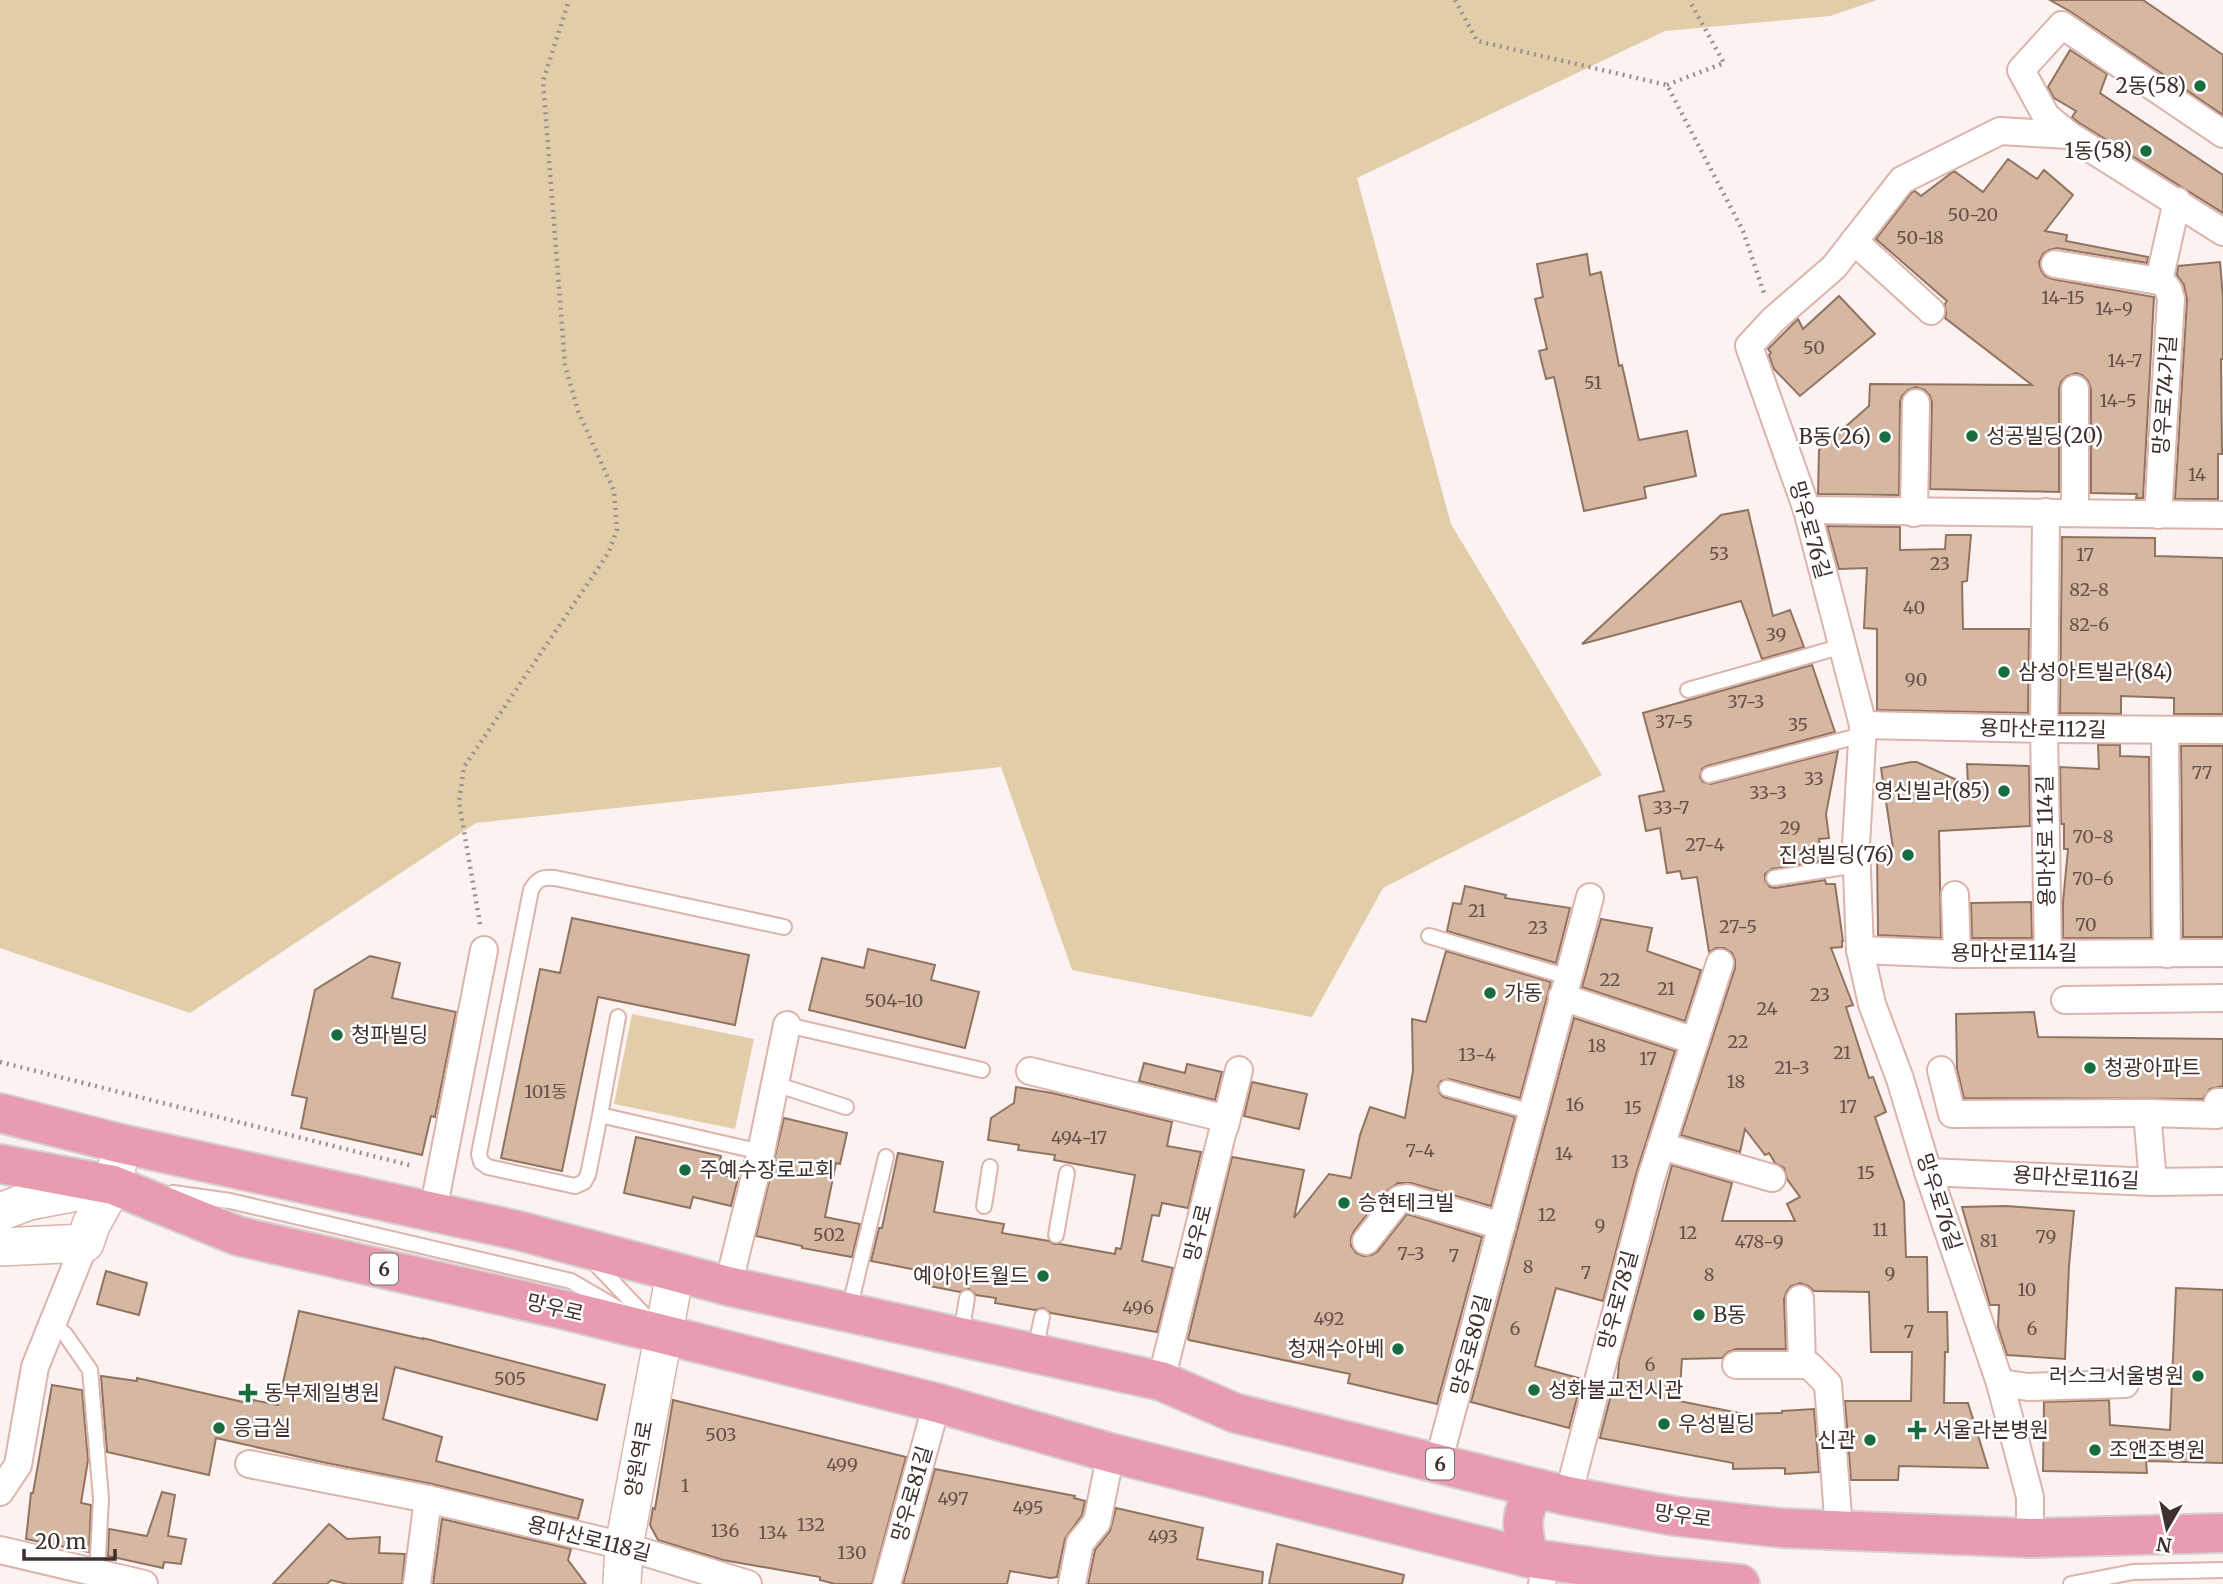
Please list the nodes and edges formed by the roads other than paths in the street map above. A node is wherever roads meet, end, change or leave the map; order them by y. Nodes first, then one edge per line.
1 (2223, 134) edge
2 (2070, 135) junction
3 (2177, 201) junction
4 (2223, 232) edge
5 (1854, 241) junction
6 (2055, 264) dead end
7 (2159, 281) junction
8 (1931, 311) dead end
9 (2075, 389) dead end
10 (1916, 403) dead end
11 (1807, 510) junction
12 (2046, 512) junction
13 (2076, 512) junction
14 (1914, 513) junction
15 (2158, 515) junction
16 (2223, 515) edge
17 (1843, 646) junction
18 (1688, 690) dead end
19 (2044, 729) junction
20 (1863, 730) junction
21 (2165, 730) junction
22 (2223, 730) edge
23 (1709, 775) dead end
24 (1857, 865) junction
25 (1773, 877) dead end
26 (1955, 895) dead end
27 (1590, 897) dead end
28 (783, 927) dead end
29 (1429, 936) dead end
30 (485, 950) road end
31 (1860, 950) junction
32 (2048, 953) junction
33 (2223, 953) edge
34 (1956, 954) junction
35 (2167, 954) junction
36 (1720, 963) dead end
37 (1565, 987) junction
38 (2223, 998) edge
39 (2065, 1000) dead end
40 (618, 1017) dead end
41 (787, 1026) joint
42 (1695, 1041) junction
43 (982, 1070) dead end
44 (1239, 1070) dead end
45 (1941, 1070) dead end
46 (1030, 1071) dead end
47 (775, 1083) junction
48 (1447, 1088) dead end
49 (2223, 1102) edge
50 (846, 1107) dead end
51 (1532, 1112) junction
52 (0, 1113) edge
53 (2147, 1113) junction
54 (600, 1115) junction
55 (1225, 1126) junction
56 (122, 1144) junction
57 (1661, 1146) junction
58 (761, 1152) junction
59 (886, 1157) dead end
60 (0, 1164) edge
61 (990, 1167) dead end
62 (1928, 1172) junction
63 (1066, 1173) dead end
64 (1772, 1178) dead end
65 (2223, 1181) edge
66 (2153, 1182) junction
67 (113, 1185) junction
68 (984, 1206) dead end
69 (433, 1211) junction
70 (0, 1212) edge
71 (1502, 1226) junction
72 (1056, 1235) dead end
73 (1366, 1241) dead end
74 (85, 1243) junction
75 (0, 1247) edge
76 (579, 1247) junction
77 (675, 1273) junction
78 (728, 1286) junction
79 (967, 1298) dead end
80 (1800, 1299) dead end
81 (848, 1311) junction
82 (52, 1324) junction
83 (662, 1334) junction
84 (961, 1336) junction
85 (1736, 1365) dead end
86 (1802, 1365) junction
87 (1161, 1381) junction
88 (2000, 1383) junction
89 (2124, 1384) dead end
90 (937, 1403) junction
91 (1111, 1453) junction
92 (1438, 1463) junction
93 (249, 1464) dead end
94 (0, 1492) edge
95 (1552, 1492) junction
96 (428, 1499) junction
97 (1839, 1530) junction
98 (2223, 1533) edge
99 (2030, 1538) junction
100 (624, 1546) junction
101 (0, 1550) edge
102 (1539, 1567) edge
103 (2223, 1570) edge
104 (94, 1572) junction
105 (145, 1584) edge
106 (417, 1584) edge
107 (622, 1584) edge
108 (748, 1584) edge
109 (887, 1584) edge
110 (1072, 1584) edge
111 (1740, 1584) edge
112 (2071, 1584) edge

1 - 2 street
2 - 3 street
2 - 5 street, 망우로76길
3 - 4 street
3 - 7 street
5 - 8 street
5 - 11 street, 망우로76길
6 - 7 street
7 - 15 street, 망우로74가길
9 - 13 street
10 - 14 street
11 - 14 street
11 - 17 street, 망우로76길
12 - 13 street
12 - 14 street
12 - 19 street
13 - 15 street
15 - 16 street
17 - 18 lane
17 - 20 street, 망우로76길
19 - 20 street, 용마산로112길
19 - 21 street, 용마산로112길
19 - 32 street, 용마산로 114길
20 - 23 lane
20 - 24 street, 망우로76길
21 - 22 street, 용마산로112길
21 - 35 street
24 - 25 lane
24 - 31 street, 망우로76길
26 - 34 street
27 - 37 street, 망우로80길
28 - 54 lane
29 - 37 lane
30 - 69 street
31 - 34 street, 용마산로114길
31 - 62 street, 망우로76길
32 - 34 street, 용마산로114길
32 - 35 street, 용마산로114길
33 - 35 street, 용마산로114길
36 - 42 street, 망우로78길
37 - 42 street
37 - 51 street, 망우로80길
38 - 39 street
40 - 54 lane
41 - 43 lane
41 - 47 street
42 - 57 street, 망우로78길
44 - 55 street, 망우로
45 - 53 street
46 - 55 street
47 - 50 lane
47 - 58 street
48 - 51 lane
49 - 53 street
51 - 71 street, 망우로80길
52 - 56 main road, 망우로 / 6
53 - 66 street
54 - 58 lane
55 - 87 street, 망우로
56 - 67 street
56 - 69 main road, 망우로 / 6
57 - 64 street
57 - 95 street, 망우로78길
58 - 78 street
59 - 81 lane
60 - 67 main road, 망우로 / 6
61 - 68 lane
62 - 66 street, 용마산로116길
62 - 88 street, 망우로76길
63 - 72 lane
65 - 66 street, 용마산로116길
67 - 70 street
67 - 74 street
67 - 83 main road, 망우로 / 6
69 - 76 main road, 망우로 / 6
71 - 73 street
71 - 92 street, 망우로80길
74 - 75 street
74 - 82 street
76 - 77 main road, 망우로 / 6
76 - 83 lane
77 - 78 main road, 망우로 / 6
77 - 83 street, 양원역로
78 - 81 main road, 망우로 / 6
79 - 84 lane
80 - 86 street
81 - 84 main road, 망우로 / 6
82 - 94 street
82 - 104 lane
83 - 90 main road, 망우로 / 6
83 - 100 street, 양원역로
84 - 87 main road, 망우로 / 6
85 - 86 street
86 - 97 street
87 - 92 main road, 망우로 / 6
88 - 89 street
88 - 99 street, 망우로76길
90 - 91 main road, 망우로 / 6
90 - 109 street, 망우로81길
91 - 102 main road, 망우로 / 6
91 - 110 street
92 - 95 main road, 망우로 / 6
93 - 96 street, 용마산로118길
95 - 97 main road, 망우로 / 6
95 - 102 main road
96 - 100 street, 용마산로118길
96 - 106 street
97 - 99 main road, 망우로 / 6
98 - 99 main road, 망우로 / 6
100 - 107 street, 양원역로
100 - 108 street, 용마산로118길
101 - 104 street
102 - 111 main road, 망우로 / 6
103 - 112 lane
104 - 105 street

